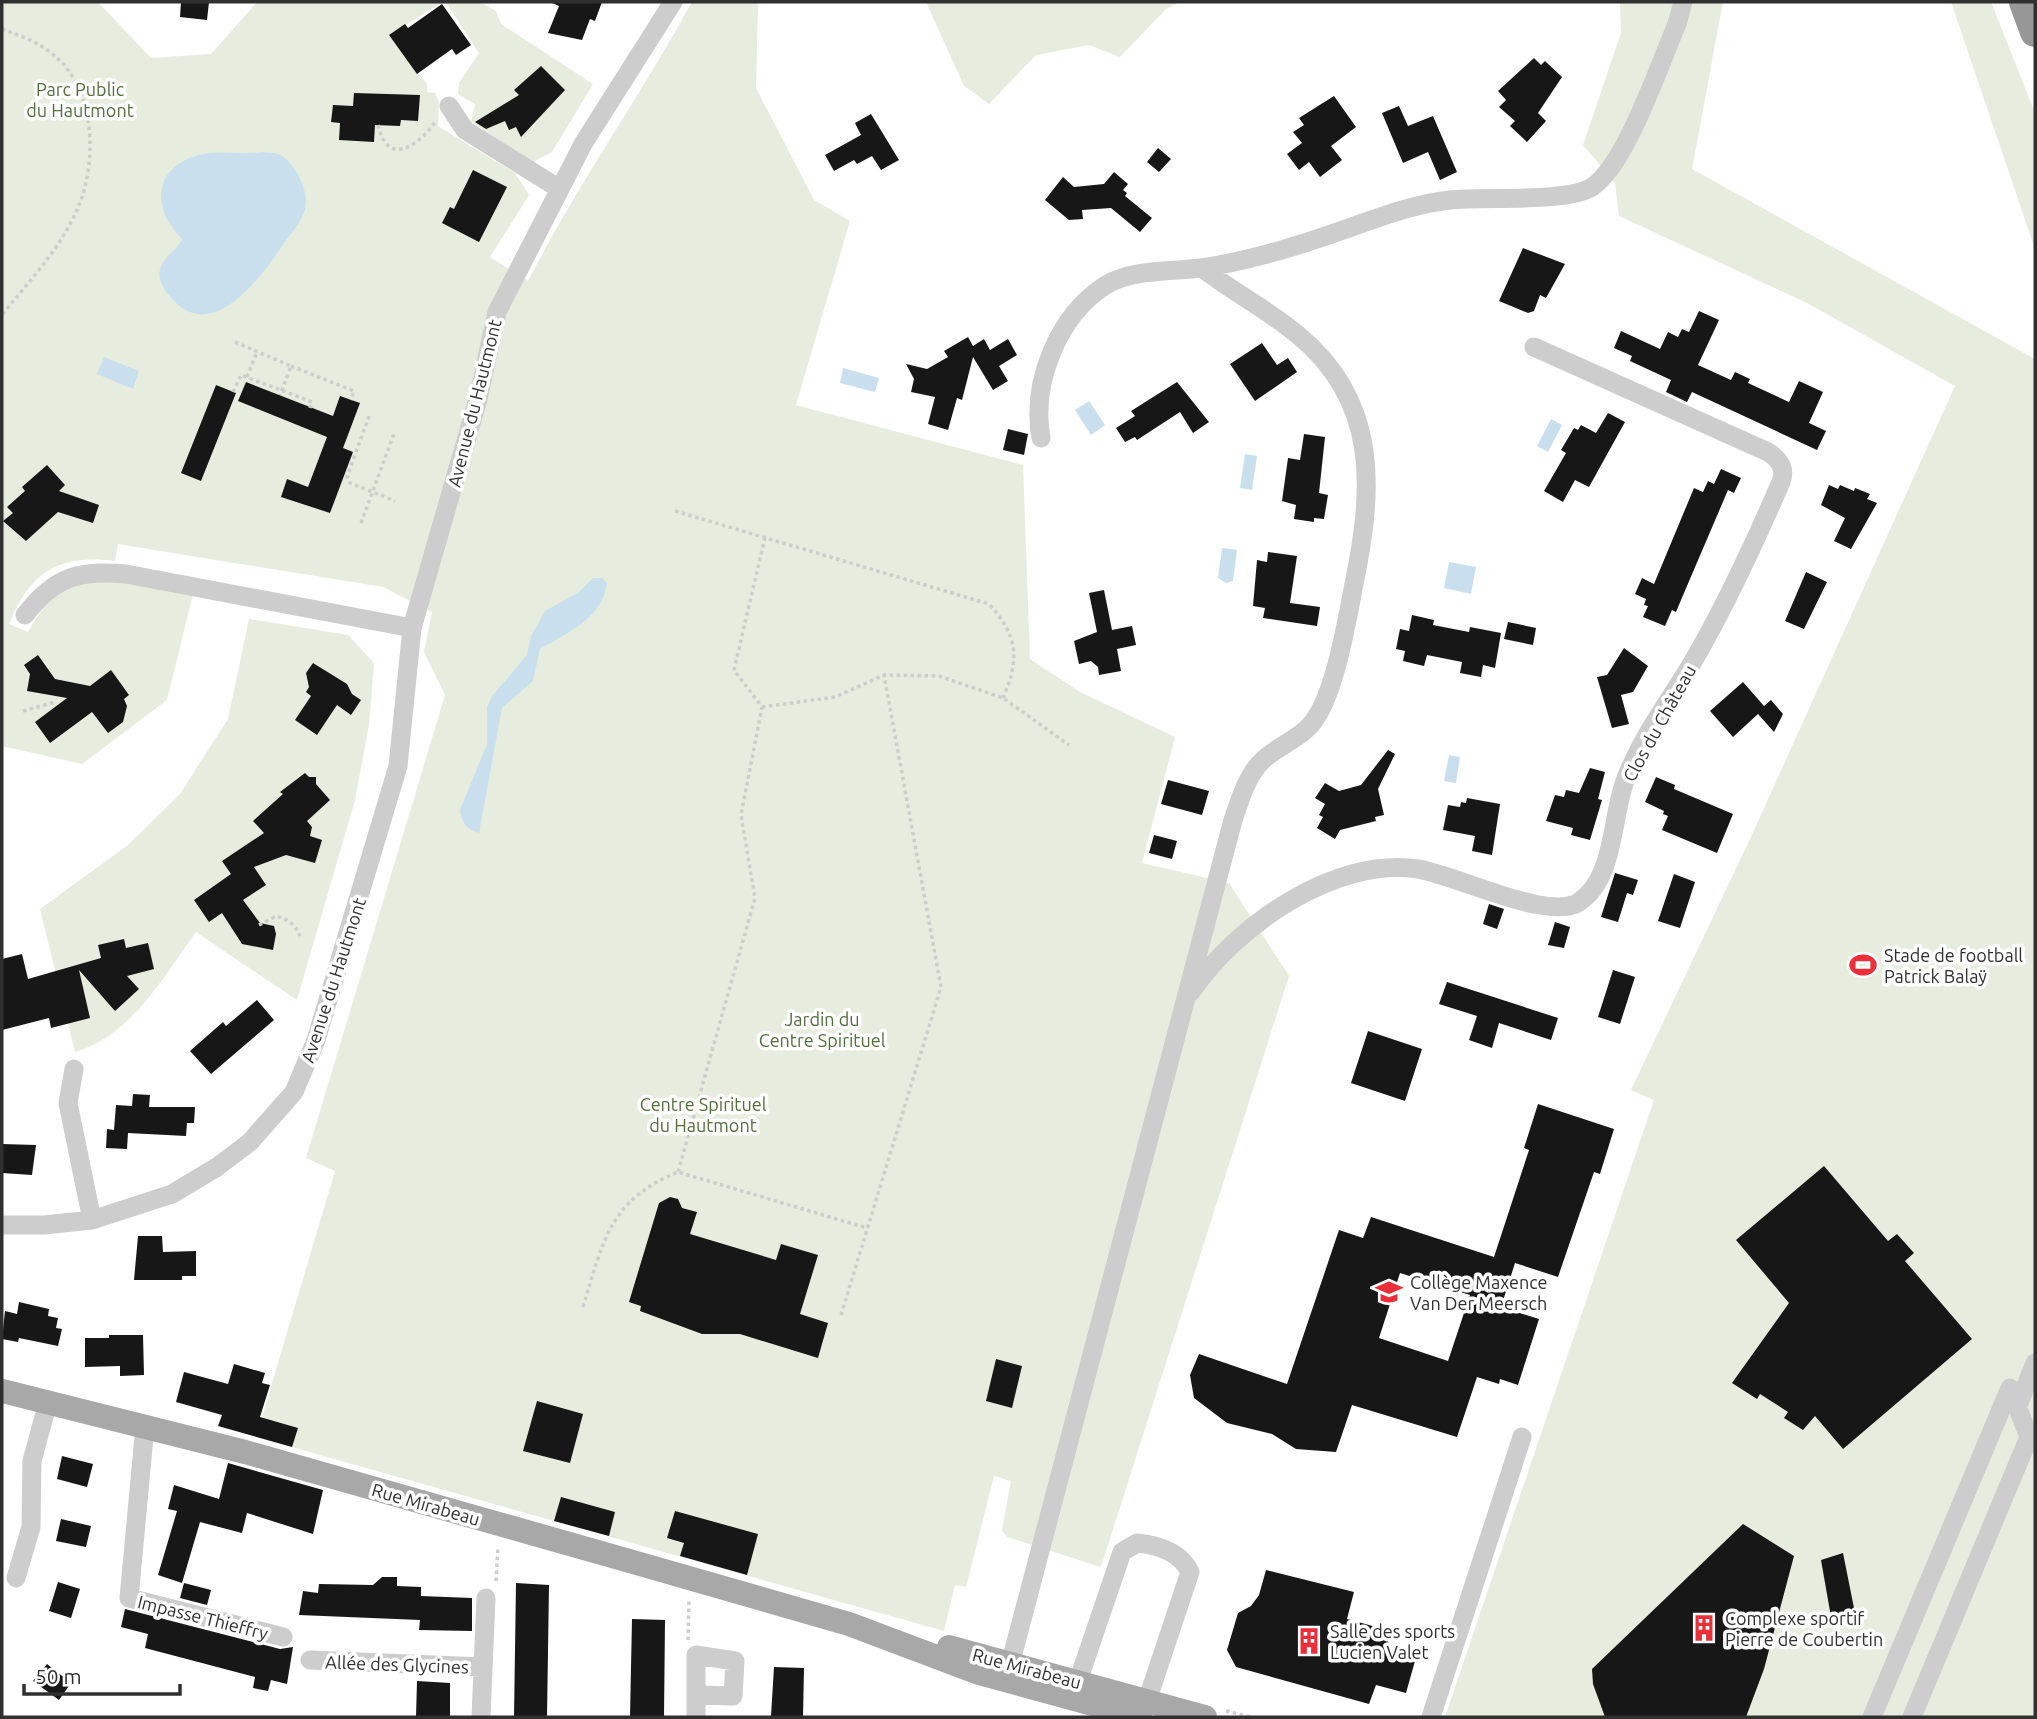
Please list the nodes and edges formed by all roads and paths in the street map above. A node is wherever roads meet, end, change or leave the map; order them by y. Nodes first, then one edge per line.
1 (673, 2) edge
2 (1683, 2) edge
3 (2024, 2) edge
4 (2, 29) edge
5 (2035, 32) edge
6 (443, 113) joint
7 (378, 125) dead end
8 (558, 188) junction
9 (1202, 268) junction
10 (2, 314) edge
11 (235, 342) dead end
12 (1534, 347) dead end
13 (257, 352) junction
14 (291, 366) junction
15 (247, 377) junction
16 (233, 392) dead end
17 (281, 393) junction
18 (303, 398) junction
19 (351, 400) dead end
20 (301, 404) dead end
21 (310, 408) dead end
22 (369, 416) dead end
23 (395, 431) dead end
24 (1041, 438) dead end
25 (373, 492) junction
26 (395, 500) dead end
27 (675, 512) dead end
28 (361, 523) dead end
29 (765, 537) junction
30 (25, 615) dead end
31 (412, 628) junction
32 (884, 675) junction
33 (1003, 698) junction
34 (54, 702) dead end
35 (762, 707) junction
36 (23, 711) dead end
37 (1069, 745) dead end
38 (259, 925) dead end
39 (300, 936) dead end
40 (1186, 999) junction
41 (75, 1069) dead end
42 (678, 1172) junction
43 (92, 1220) junction
44 (2, 1225) edge
45 (867, 1228) junction
46 (583, 1307) dead end
47 (841, 1315) dead end
48 (2035, 1363) edge
49 (2, 1391) edge
50 (48, 1402) junction
51 (2017, 1408) junction
52 (145, 1426) junction
53 (1522, 1437) dead end
54 (498, 1541) dead end
55 (16, 1578) dead end
56 (689, 1597) dead end
57 (486, 1598) joint
58 (283, 1637) dead end
59 (696, 1655) junction
60 (310, 1660) dead end
61 (483, 1667) junction
62 (1008, 1672) junction
63 (1075, 1690) junction
64 (696, 1695) junction
65 (1143, 1712) edge
66 (481, 1717) edge
67 (696, 1717) edge
68 (1205, 1717) edge
69 (1431, 1717) edge
70 (1872, 1717) edge
71 (1912, 1717) edge

1 - 8 street, Avenue du Hautmont
2 - 9 street
3 - 5 highway
4 - 10 path
6 - 7 path
6 - 8 street
8 - 31 street, Avenue du Hautmont
9 - 24 street
9 - 40 street
11 - 13 path
12 - 40 street, Clos du Château
13 - 14 path
13 - 15 path
14 - 17 path
14 - 19 path
15 - 16 path
15 - 17 path
17 - 18 path
18 - 20 path
18 - 21 path
22 - 25 path
23 - 25 path
25 - 26 path
25 - 28 path
27 - 29 path
29 - 33 path
29 - 35 path
30 - 31 street
31 - 43 street, Avenue du Hautmont
32 - 33 path
32 - 35 path
32 - 45 path
33 - 37 path
34 - 36 path
35 - 42 path
38 - 39 path
40 - 62 street
41 - 43 street
42 - 45 path
42 - 46 path
43 - 44 street, Avenue du Hautmont
45 - 47 path
48 - 51 street
49 - 50 main road, Rue Mirabeau
50 - 52 main road, Rue Mirabeau
50 - 55 street
51 - 70 street
51 - 71 street
52 - 58 street, Impasse Thieffry
52 - 62 main road, Rue Mirabeau
53 - 69 street
54 - 57 path
56 - 59 path
57 - 61 street
59 - 64 street
59 - 64 street
60 - 61 street, Allée des Glycines
61 - 66 street
62 - 63 main road, Rue Mirabeau
63 - 65 main road, Rue Mirabeau
63 - 65 street
64 - 67 street
65 - 68 main road, Rue Mirabeau

